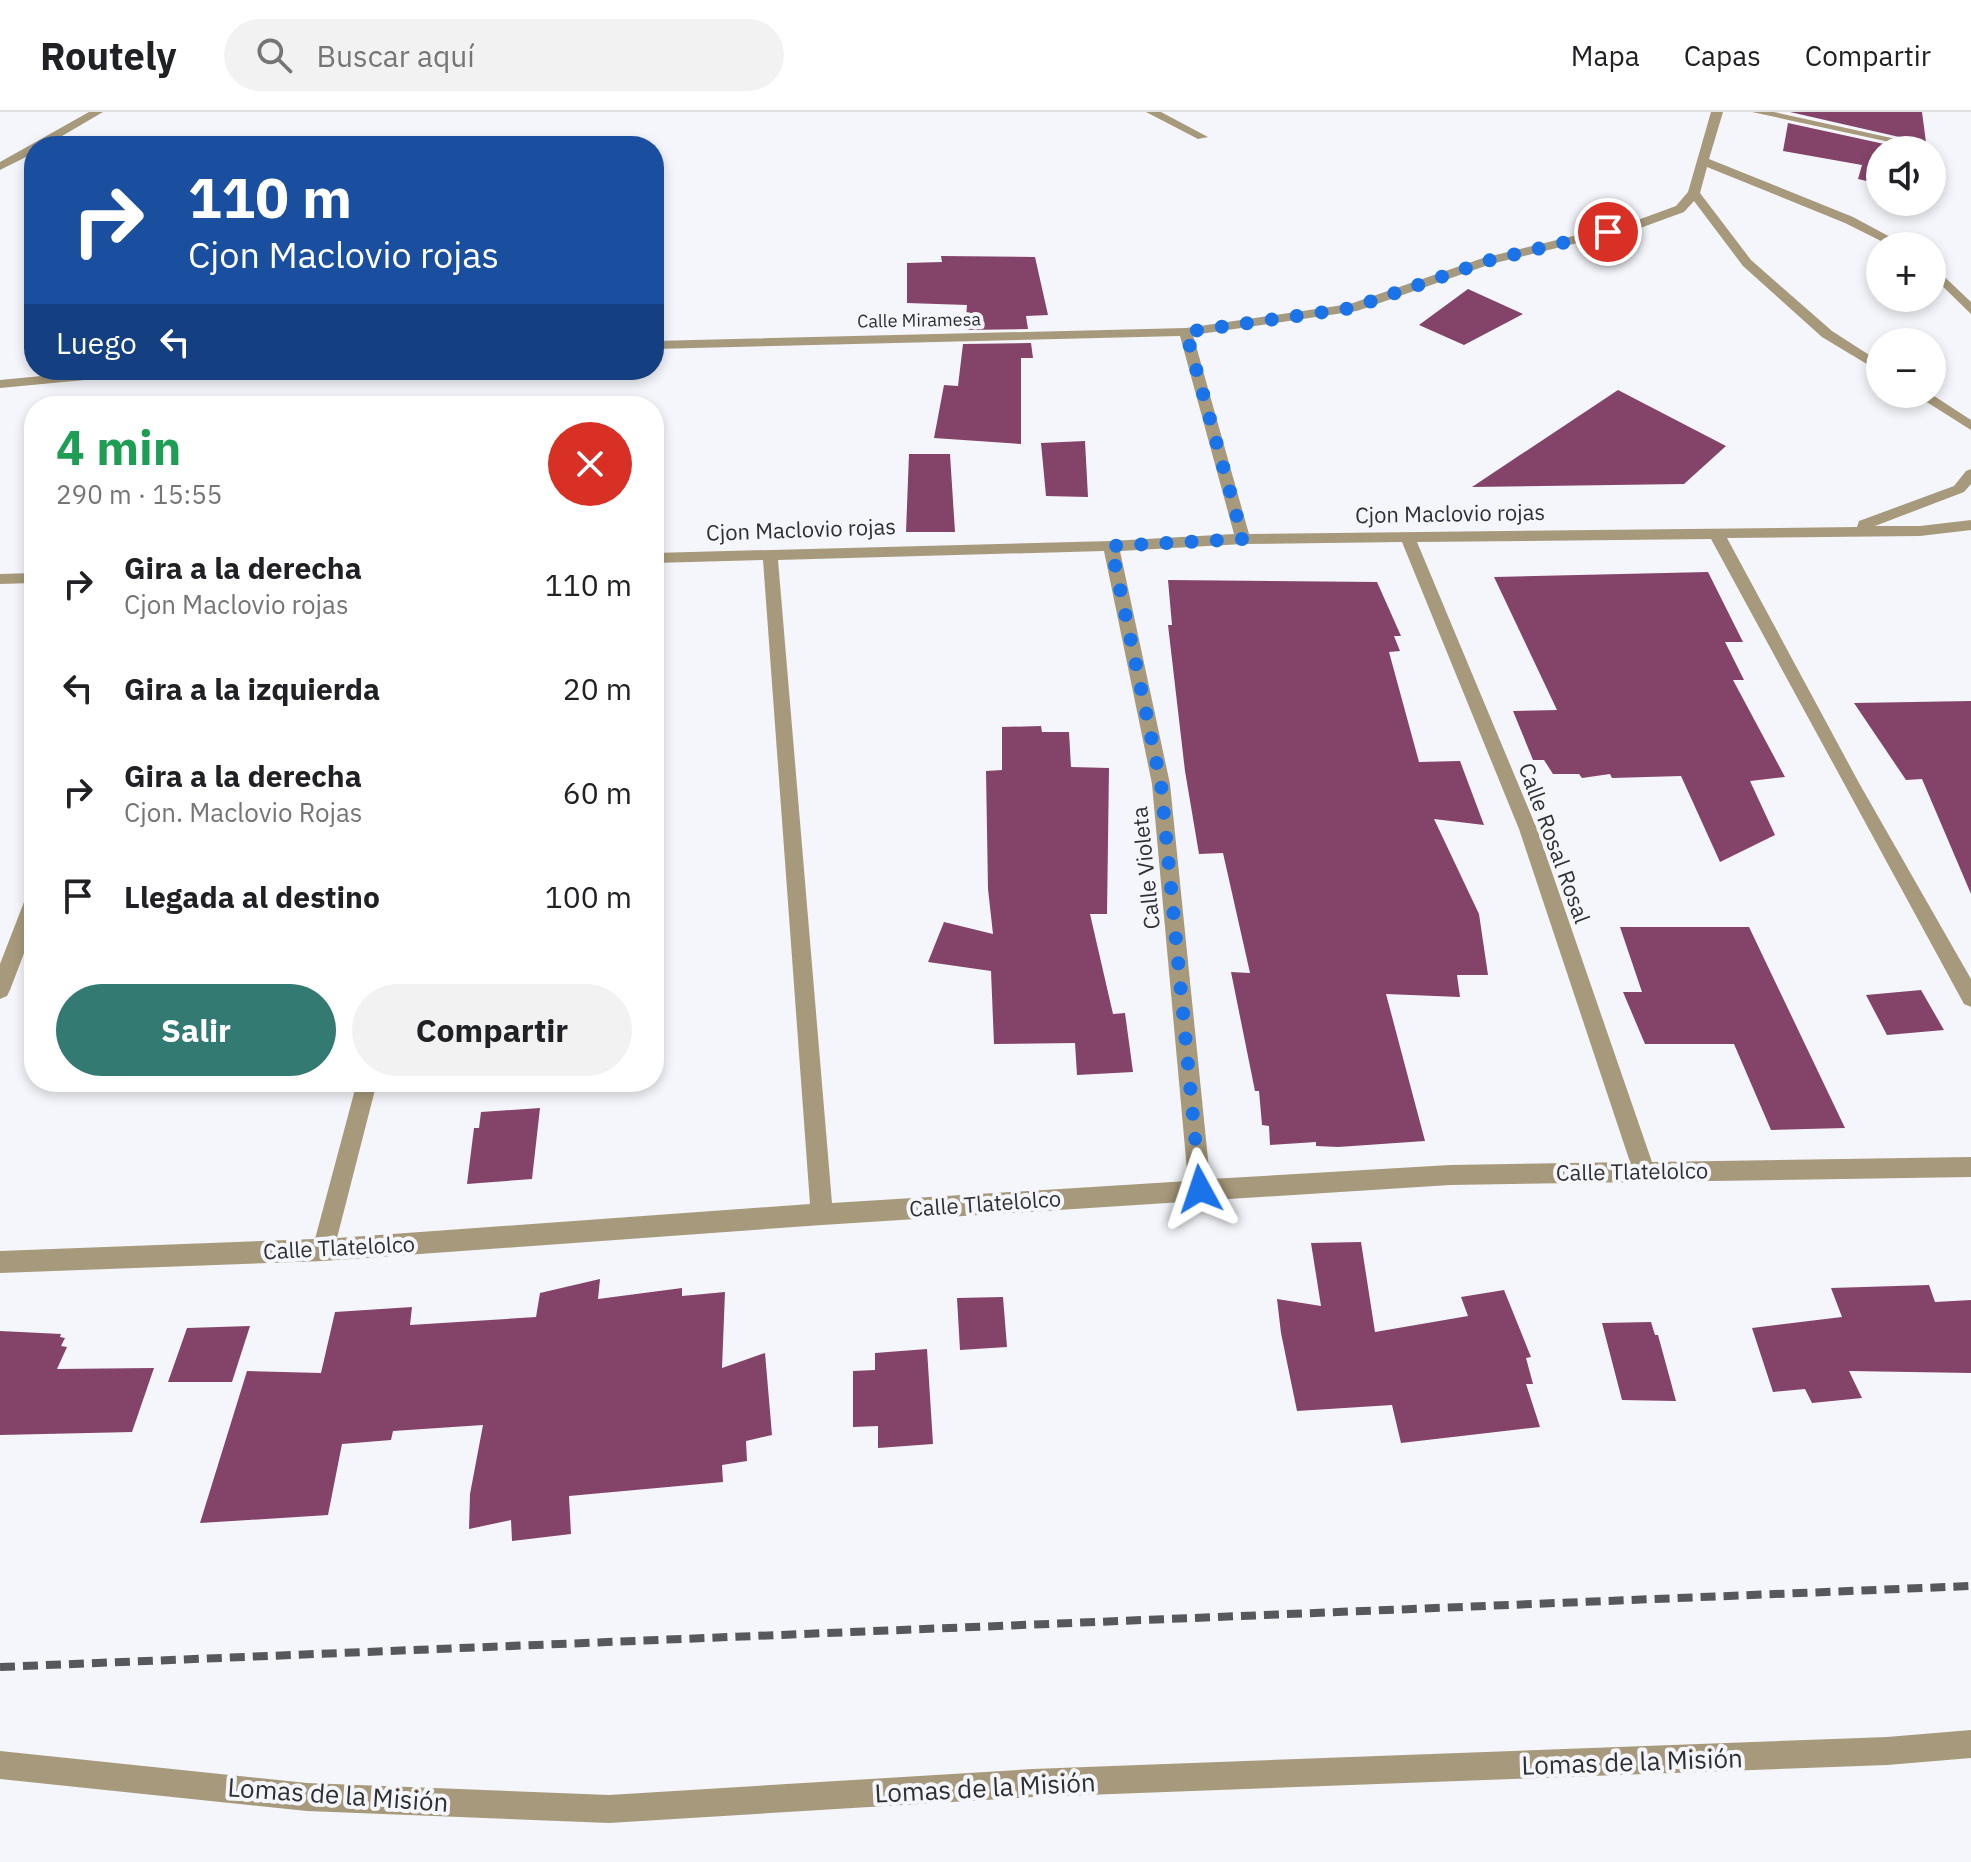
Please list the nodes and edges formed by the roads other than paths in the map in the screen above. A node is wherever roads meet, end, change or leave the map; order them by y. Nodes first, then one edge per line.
1 (97, 112) edge
2 (1152, 112) edge
3 (1717, 112) edge
4 (1758, 112) edge
5 (55, 136) edge
6 (1875, 136) edge
7 (1202, 137) dead end
8 (24, 154) edge
9 (1703, 161) junction
10 (0, 167) edge
11 (1694, 193) junction
12 (1873, 232) edge
13 (1946, 284) edge
14 (1971, 310) edge
15 (1186, 332) junction
16 (664, 345) edge
17 (1866, 359) edge
18 (42, 380) edge
19 (0, 384) edge
20 (1943, 408) edge
21 (1971, 426) edge
22 (1971, 474) edge
23 (1971, 525) edge
24 (1845, 532) junction
25 (1716, 533) junction
26 (1408, 538) junction
27 (1243, 539) junction
28 (1111, 546) junction
29 (770, 554) junction
30 (664, 558) edge
31 (24, 578) edge
32 (0, 579) edge
33 (24, 928) edge
34 (0, 990) edge
35 (1971, 998) edge
36 (364, 1092) edge
37 (1971, 1167) edge
38 (1644, 1170) junction
39 (1200, 1189) junction
40 (822, 1214) junction
41 (323, 1250) junction
42 (0, 1262) edge
43 (1971, 1744) edge
44 (0, 1765) edge

1 - 5 street
2 - 7 street
3 - 9 street
4 - 6 street
8 - 10 street
9 - 11 street
9 - 12 street
11 - 15 street, Calle Miramesa
11 - 17 street
13 - 14 street
15 - 16 street, Calle Miramesa
15 - 27 street
18 - 19 street
20 - 21 street
22 - 24 street
23 - 24 street, Cjon Maclovio rojas
24 - 25 street, Cjon Maclovio rojas
25 - 26 street, Cjon Maclovio rojas
25 - 35 street
26 - 27 street, Cjon Maclovio rojas
26 - 38 street, Calle Rosal Rosal
27 - 28 street, Cjon Maclovio rojas
28 - 29 street, Cjon Maclovio rojas
28 - 39 street, Calle Violeta
29 - 30 street, Cjon Maclovio rojas
29 - 40 street
31 - 32 street
33 - 34 street
36 - 41 street
37 - 38 street, Calle Tlatelolco
38 - 39 street, Calle Tlatelolco
39 - 40 street, Calle Tlatelolco
40 - 41 street, Calle Tlatelolco
41 - 42 street, Calle Tlatelolco
43 - 44 street, Lomas de la Misión

